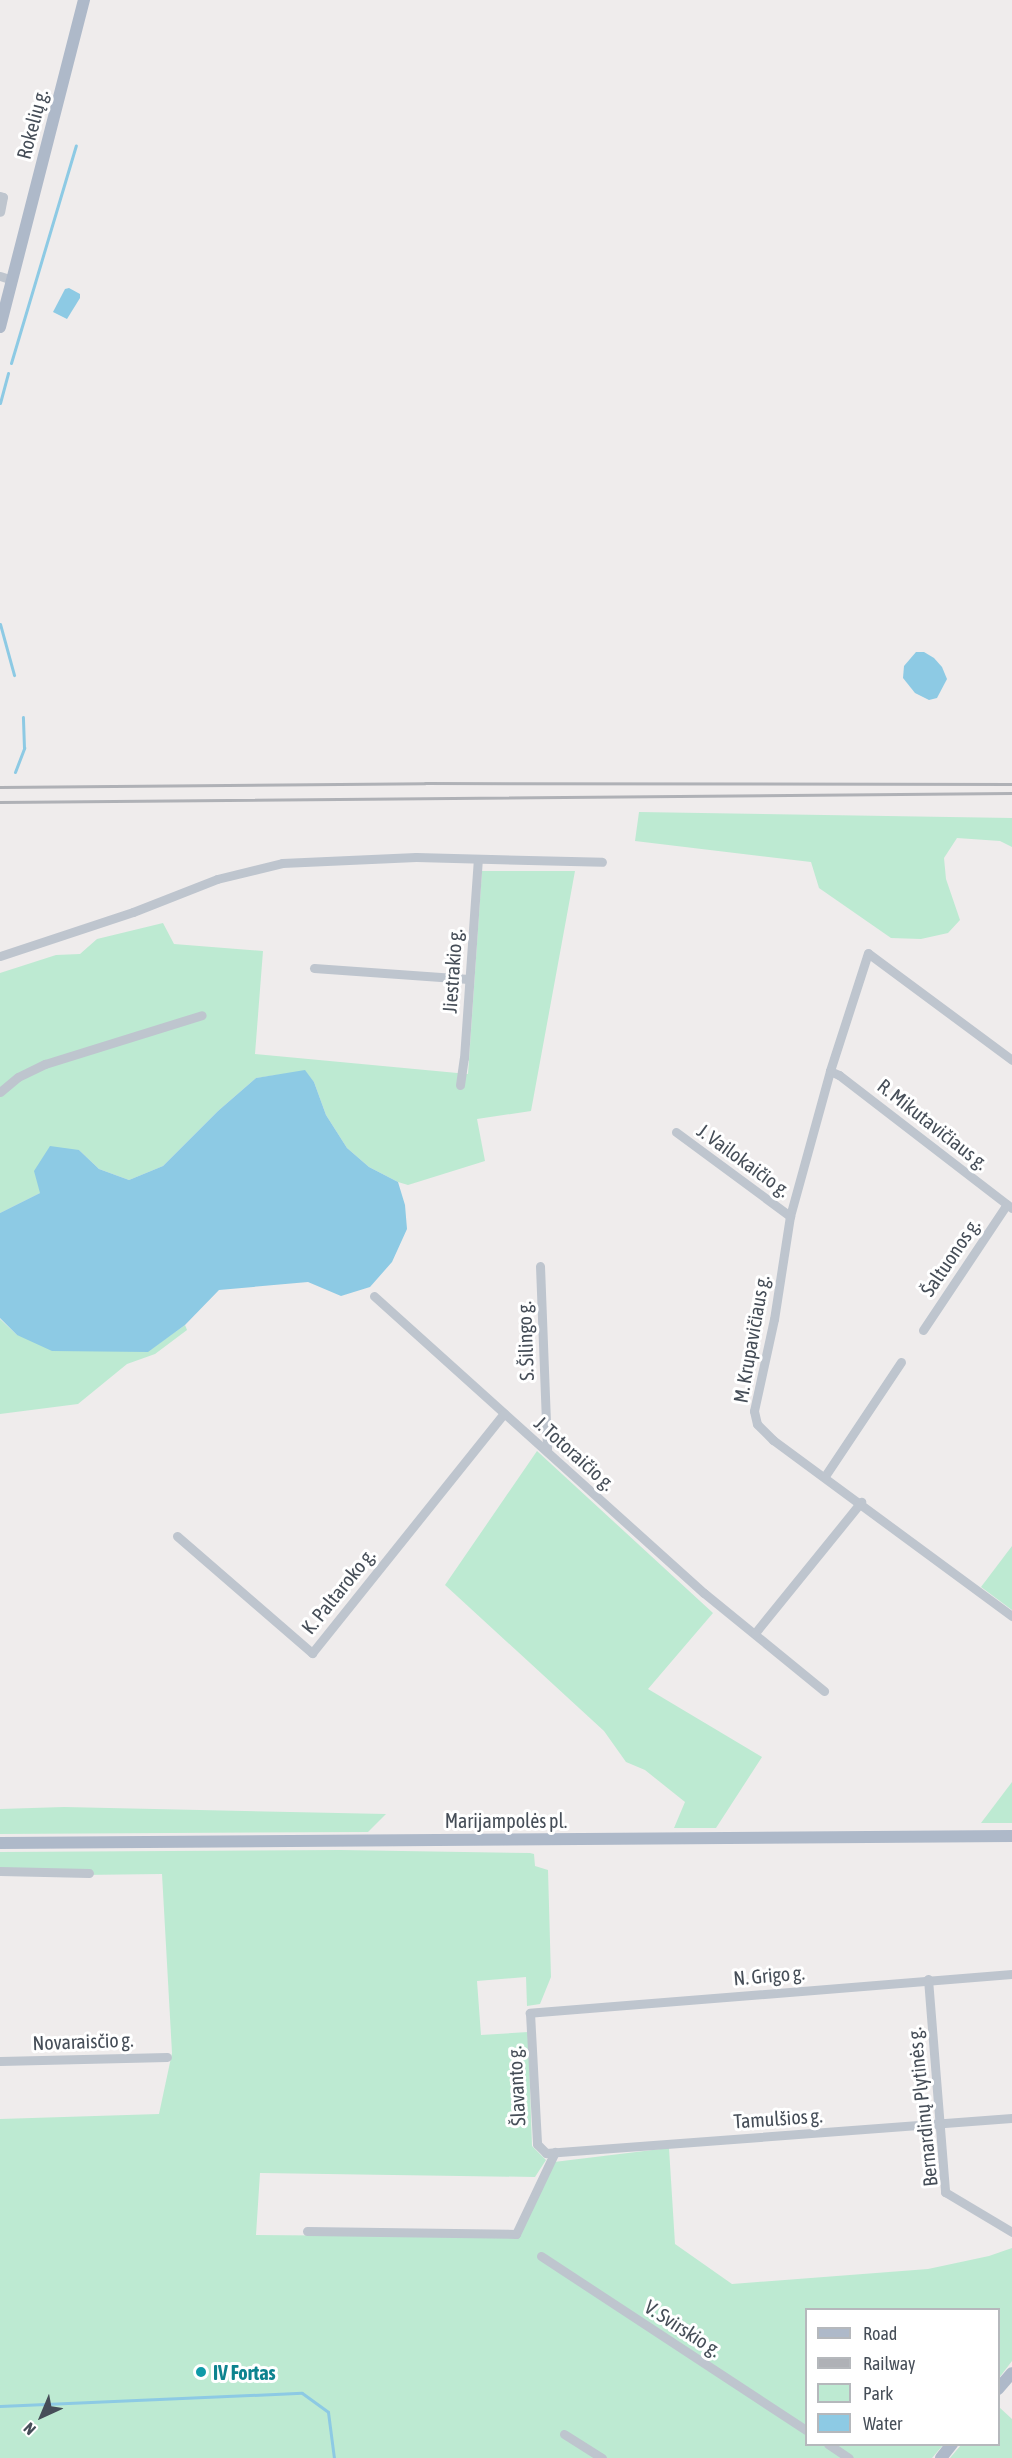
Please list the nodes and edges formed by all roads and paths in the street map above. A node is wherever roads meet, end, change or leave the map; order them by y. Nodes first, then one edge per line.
1 (84, 0) edge
2 (0, 196) edge
3 (0, 212) edge
4 (6, 278) edge
5 (0, 327) edge
6 (478, 859) junction
7 (602, 862) dead end
8 (0, 956) edge
9 (314, 968) dead end
10 (469, 979) junction
11 (202, 1015) dead end
12 (1012, 1060) edge
13 (830, 1071) junction
14 (460, 1085) dead end
15 (0, 1092) edge
16 (676, 1132) dead end
17 (1009, 1206) edge
18 (790, 1216) junction
19 (540, 1266) dead end
20 (374, 1296) dead end
21 (923, 1330) dead end
22 (902, 1362) dead end
23 (504, 1413) junction
24 (547, 1450) junction
25 (825, 1476) junction
26 (861, 1502) junction
27 (177, 1536) dead end
28 (1012, 1616) edge
29 (755, 1634) junction
30 (824, 1691) dead end
31 (1012, 1836) edge
32 (0, 1843) edge
33 (0, 1871) edge
34 (88, 1872) dead end
35 (1012, 1974) edge
36 (928, 1979) junction
37 (530, 2013) joint
38 (167, 2056) dead end
39 (0, 2061) edge
40 (1012, 2118) edge
41 (939, 2124) junction
42 (551, 2153) junction
43 (307, 2231) dead end
44 (1012, 2232) edge
45 (541, 2256) dead end
46 (1012, 2373) edge
47 (1000, 2388) edge
48 (805, 2429) edge
49 (564, 2434) dead end
50 (830, 2446) edge
51 (951, 2446) edge
52 (602, 2458) edge
53 (849, 2458) edge
54 (941, 2458) edge

1 - 4 main road, Rokelių g.
2 - 3 street
4 - 5 main road, Rokelių g.
6 - 7 street
6 - 8 street
6 - 10 street, Jiestrakio g.
9 - 10 street
10 - 14 street, Jiestrakio g.
11 - 15 street
12 - 13 street, M. Krupavičiaus g.
13 - 17 street, R. Mikutavičiaus g.
13 - 18 street, M. Krupavičiaus g.
16 - 18 street, J. Vailokaičio g.
17 - 21 street, Šaltuonos g.
18 - 25 street, M. Krupavičiaus g.
19 - 24 street, S. Šilingo g.
20 - 23 street, J. Totoraičio g.
22 - 25 street
23 - 24 street, J. Totoraičio g.
23 - 27 street, K. Paltaroko g.
24 - 29 street, J. Totoraičio g.
25 - 26 street, M. Krupavičiaus g.
26 - 28 street, M. Krupavičiaus g.
26 - 29 street
29 - 30 street, J. Totoraičio g.
31 - 32 main road, Marijampolės pl.
33 - 34 street
35 - 36 street, N. Grigo g.
36 - 37 street, N. Grigo g.
36 - 41 street, Bernardinų Plytinės g.
37 - 42 street, Šlavanto g.
38 - 39 street, Novaraisčio g.
40 - 41 street, Tamulšios g.
41 - 42 street, Tamulšios g.
41 - 44 street, Bernardinų Plytinės g.
42 - 43 street
45 - 48 street, V. Svirskio g.
46 - 47 main road
49 - 52 street
50 - 53 street
51 - 54 main road

